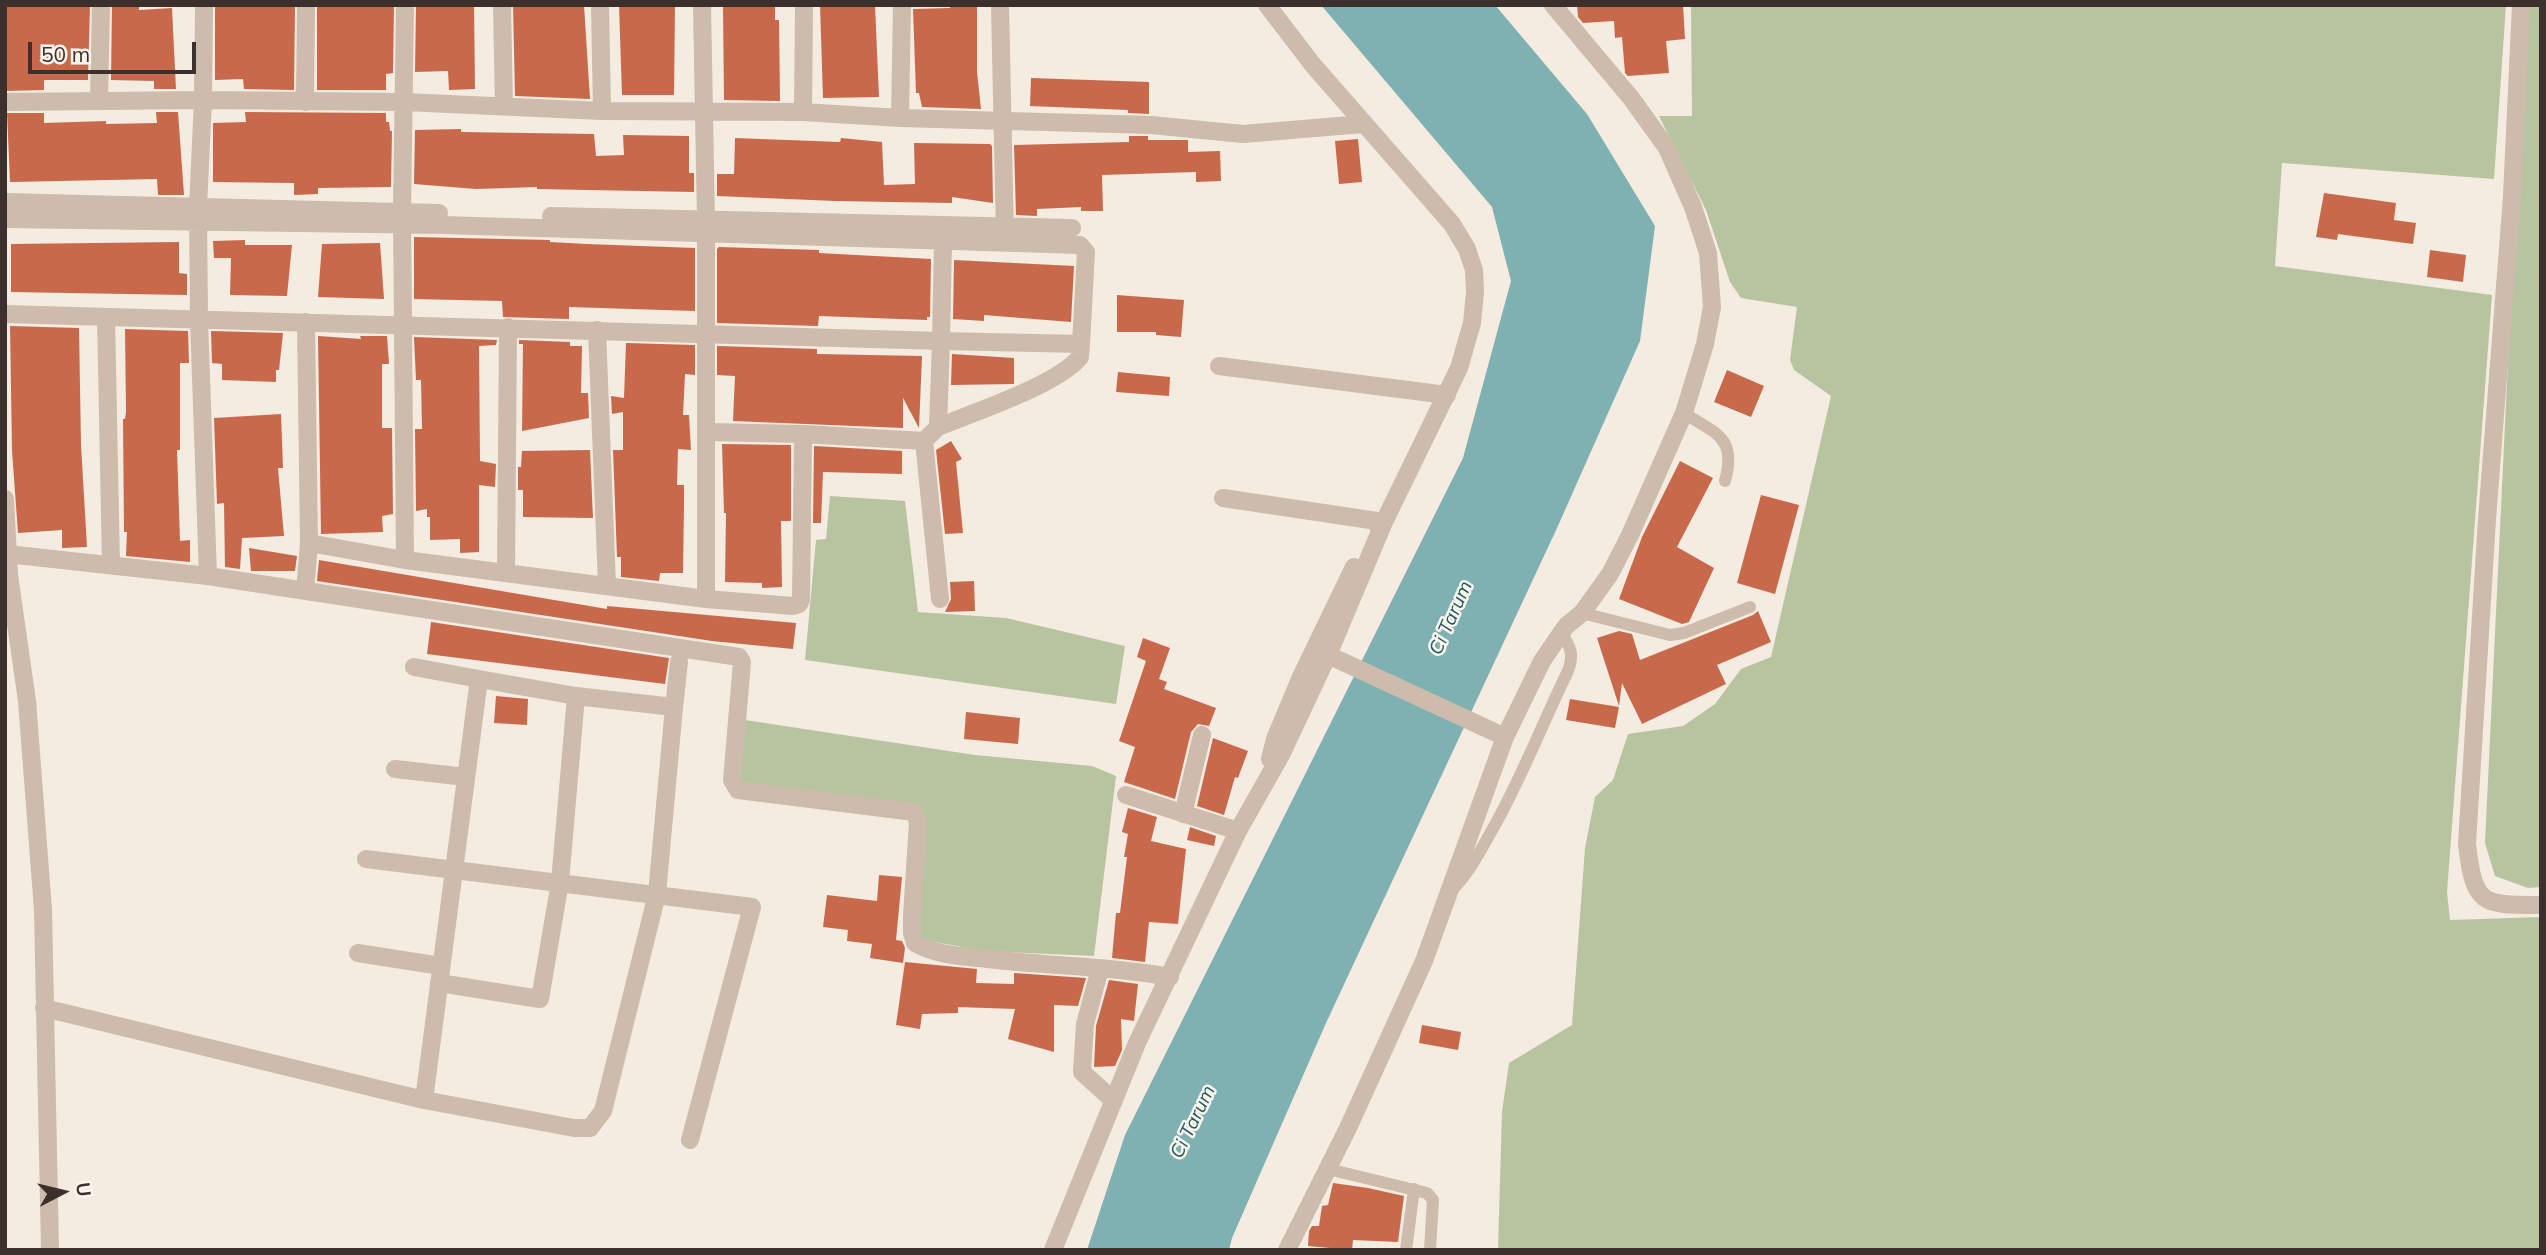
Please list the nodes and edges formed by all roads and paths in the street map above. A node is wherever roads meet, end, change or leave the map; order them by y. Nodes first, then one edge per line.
1 (101, 5) edge
2 (204, 5) edge
3 (306, 5) edge
4 (405, 5) edge
5 (502, 5) edge
6 (600, 5) edge
7 (702, 5) edge
8 (804, 5) edge
9 (902, 5) edge
10 (1000, 5) edge
11 (1267, 5) edge
12 (1553, 5) edge
13 (2521, 5) edge
14 (99, 100) junction
15 (203, 100) junction
16 (5, 102) edge
17 (305, 102) junction
18 (405, 102) junction
19 (504, 106) junction
20 (602, 111) junction
21 (702, 112) junction
22 (803, 112) junction
23 (900, 118) junction
24 (1004, 119) junction
25 (1363, 124) junction
26 (5, 202) edge
27 (199, 215) junction
28 (402, 218) junction
29 (5, 219) edge
30 (706, 226) junction
31 (1072, 228) dead end
32 (839, 230) junction
33 (1005, 236) junction
34 (943, 241) junction
35 (5, 314) edge
36 (106, 317) junction
37 (199, 320) junction
38 (306, 322) junction
39 (402, 325) junction
40 (508, 327) junction
41 (597, 330) junction
42 (706, 335) junction
43 (941, 341) junction
44 (1081, 344) junction
45 (1219, 366) dead end
46 (1447, 395) junction
47 (1684, 413) junction
48 (938, 427) junction
49 (706, 432) junction
50 (803, 434) junction
51 (924, 441) junction
52 (1725, 481) dead end
53 (1223, 498) dead end
54 (5, 499) edge
55 (6, 522) edge
56 (1384, 522) junction
57 (309, 543) junction
58 (7, 554) junction
59 (405, 560) junction
60 (111, 565) junction
61 (506, 573) junction
62 (208, 576) junction
63 (607, 586) junction
64 (305, 592) junction
65 (706, 598) junction
66 (940, 599) dead end
67 (1750, 607) dead end
68 (1582, 613) junction
69 (1561, 632) junction
70 (1334, 658) junction
71 (679, 662) dead end
72 (414, 667) dead end
73 (479, 679) junction
74 (576, 696) junction
75 (674, 707) junction
76 (1202, 735) dead end
77 (1500, 735) junction
78 (395, 768) dead end
79 (466, 777) junction
80 (1265, 781) junction
81 (1126, 795) dead end
82 (1183, 814) junction
83 (1238, 831) junction
84 (366, 859) dead end
85 (454, 870) junction
86 (560, 882) junction
87 (1449, 892) junction
88 (657, 894) junction
89 (2541, 905) edge
90 (358, 953) dead end
91 (1100, 969) junction
92 (440, 974) junction
93 (1170, 977) junction
94 (44, 1008) junction
95 (424, 1100) junction
96 (1114, 1101) junction
97 (690, 1140) dead end
98 (1328, 1169) junction
99 (1414, 1189) junction
100 (50, 1250) edge
101 (1053, 1250) edge
102 (1287, 1250) edge
103 (1406, 1250) edge
104 (1430, 1250) edge

1 - 14 street
2 - 15 street
3 - 17 street
4 - 18 street
5 - 19 street
6 - 20 street
7 - 21 street
8 - 22 street
9 - 23 street
10 - 24 street
11 - 25 street
12 - 47 street
13 - 89 street
14 - 15 street
14 - 16 street
15 - 17 street
15 - 27 street
17 - 18 street
18 - 19 street
18 - 28 street
19 - 20 street
20 - 21 street
21 - 22 street
21 - 30 street
22 - 23 street
23 - 24 street
24 - 25 street
24 - 33 street
25 - 46 street
26 - 27 street
27 - 28 street
27 - 29 street
27 - 37 street
28 - 30 street
28 - 39 street
30 - 32 street
30 - 42 street
31 - 33 street
32 - 33 street
32 - 34 street
33 - 34 street
33 - 44 street
34 - 43 street
35 - 36 street
36 - 37 street
36 - 60 street
37 - 38 street
37 - 62 street
38 - 39 street
38 - 57 street
39 - 40 street
39 - 59 street
40 - 41 street
40 - 61 street
41 - 42 street
41 - 63 street
42 - 43 street
42 - 49 street
43 - 44 street
43 - 48 street
44 - 48 street
45 - 46 street
46 - 56 street
47 - 52 lane
47 - 68 street
48 - 51 street
49 - 50 street
49 - 65 street
50 - 51 street
50 - 65 street
51 - 66 street
53 - 56 street
54 - 55 street
55 - 58 street
56 - 70 street
56 - 80 street
57 - 59 street
57 - 64 street
58 - 60 street
58 - 94 street
59 - 61 street
60 - 62 street
61 - 63 street
62 - 64 street
63 - 65 street
64 - 91 street
67 - 68 lane
68 - 69 street
69 - 77 street
69 - 87 lane
70 - 77 street
70 - 80 street
71 - 75 street
72 - 73 street
73 - 74 street
73 - 79 street
74 - 75 street
74 - 86 street
75 - 88 street
76 - 82 street
77 - 87 street
78 - 79 street
79 - 85 street
80 - 83 street
81 - 82 street
82 - 83 street
83 - 93 street
84 - 85 street
85 - 86 street
85 - 92 street
86 - 88 street
86 - 92 street
87 - 98 street
88 - 95 street
88 - 97 street
90 - 92 street
91 - 93 street
91 - 96 street
92 - 95 street
93 - 96 street
94 - 95 street
94 - 100 street
96 - 101 street
98 - 99 lane
98 - 102 street
99 - 103 lane
99 - 104 lane

